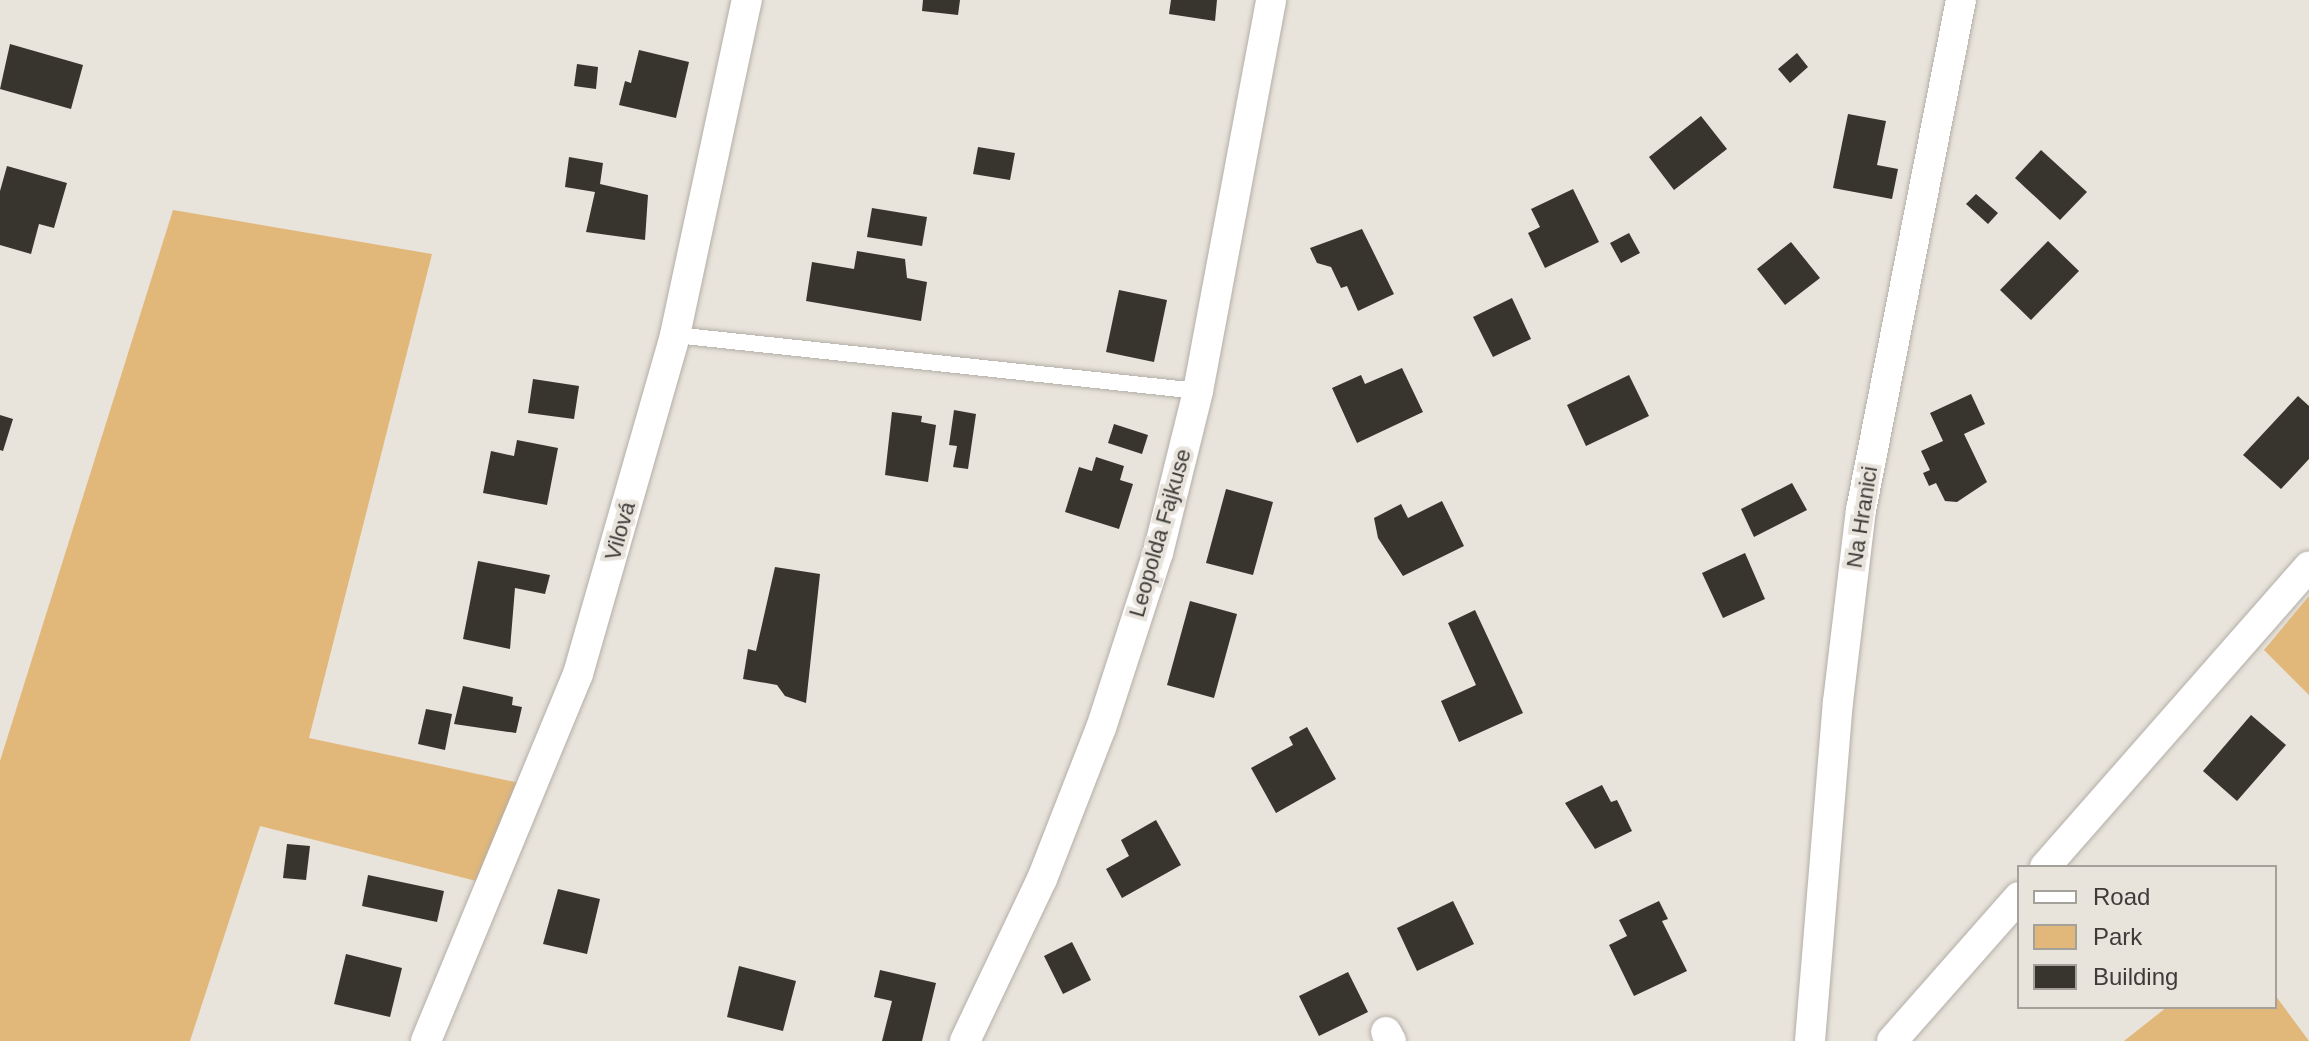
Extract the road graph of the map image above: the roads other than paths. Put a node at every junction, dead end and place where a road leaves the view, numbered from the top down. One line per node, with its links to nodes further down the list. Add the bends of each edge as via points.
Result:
1 (747, 0): 4 (street, Vilová)
2 (1271, 0): 5 (street, Leopolda Fajkuse)
3 (1961, 0): 11 (street, Na Hranici, via 1861,510 1838,702)
4 (675, 335): 5 (lane); 9 (street, Vilová, via 578,674)
5 (1198, 391): 10 (street, Leopolda Fajkuse, via 1158,553 1101,728 1042,879)
6 (2309, 567): 7 (street)
7 (2047, 865)
8 (2017, 899): 12 (street)
9 (426, 1041)
10 (965, 1041)
11 (1810, 1041)
12 (1892, 1041)

